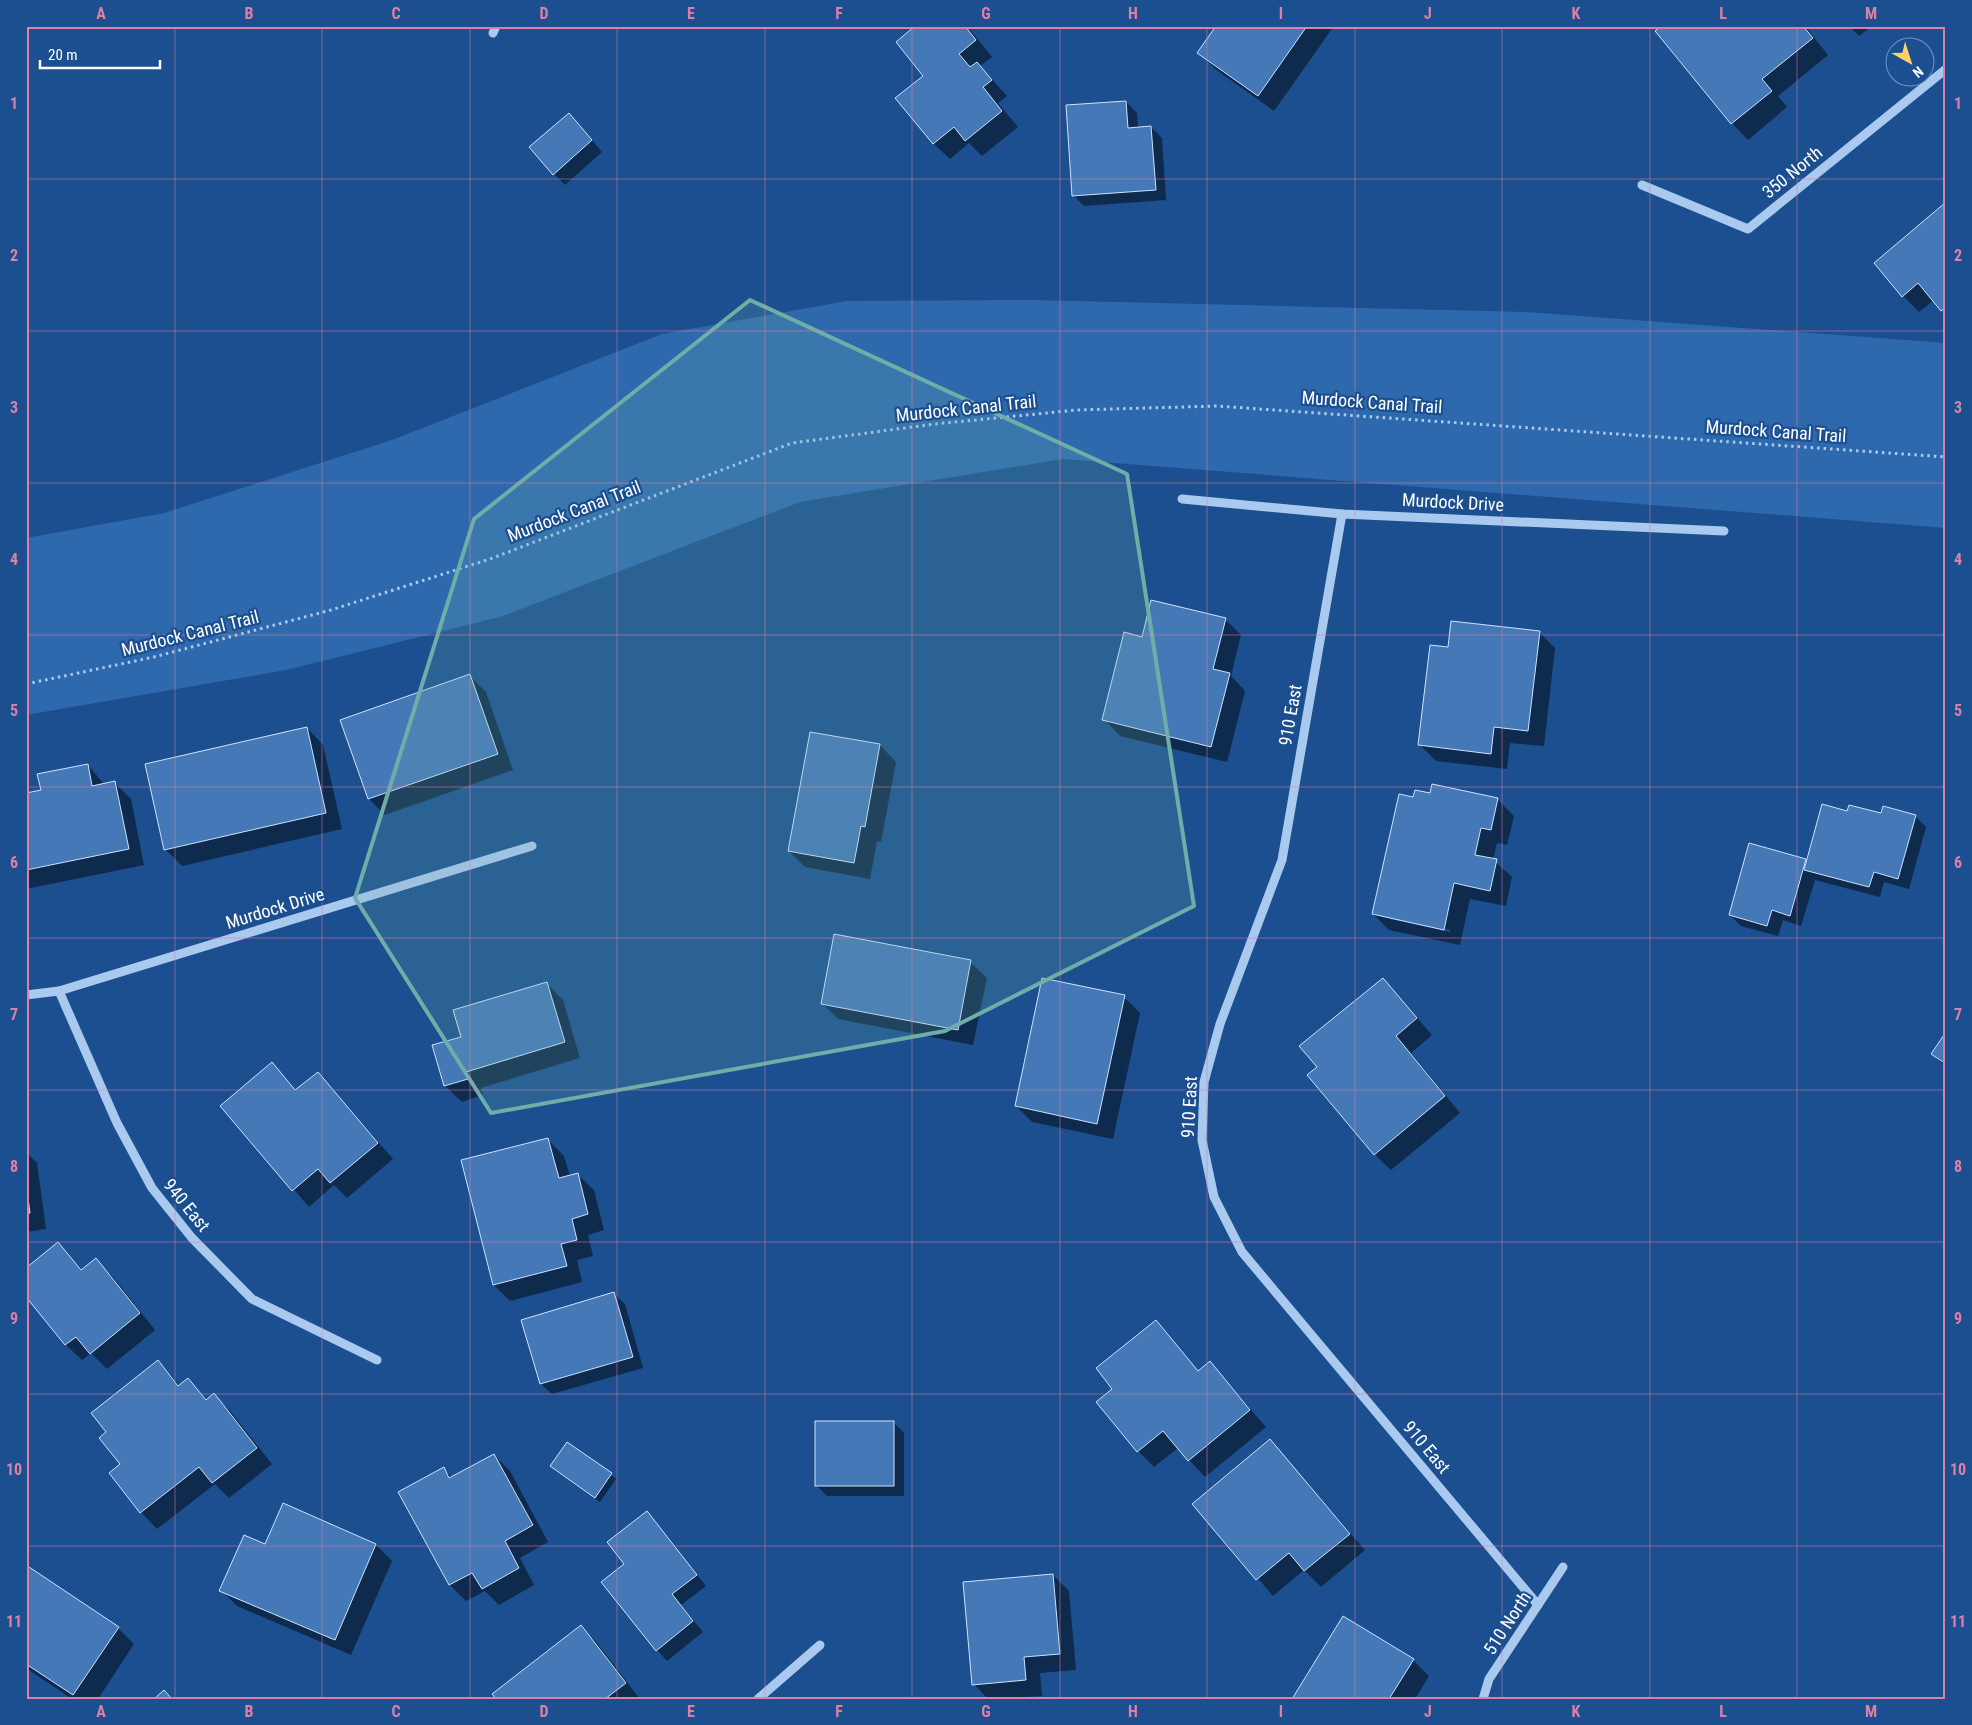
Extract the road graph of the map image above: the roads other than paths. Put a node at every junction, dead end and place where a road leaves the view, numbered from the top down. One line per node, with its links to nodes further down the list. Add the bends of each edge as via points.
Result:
1 (1946, 69): 2 (street, 350 North, via 1748,229)
2 (1642, 185)
3 (1182, 499): 4 (street, Murdock Drive)
4 (1342, 514): 5 (street, Murdock Drive); 11 (street, 910 East, via 1282,860 1220,1024 1204,1082 1202,1140 1214,1198 1242,1252)
5 (1724, 531)
6 (532, 846): 7 (street, Murdock Drive)
7 (59, 991): 8 (street, Murdock Drive); 9 (street, 940 East, via 117,1123 152,1188 192,1238 252,1299)
8 (26, 995)
9 (377, 1360)
10 (1563, 1567): 11 (street, 510 North)
11 (1538, 1605): 14 (street, 510 North, via 1490,1680)
12 (820, 1645): 13 (street)
13 (758, 1699)
14 (1483, 1699)

